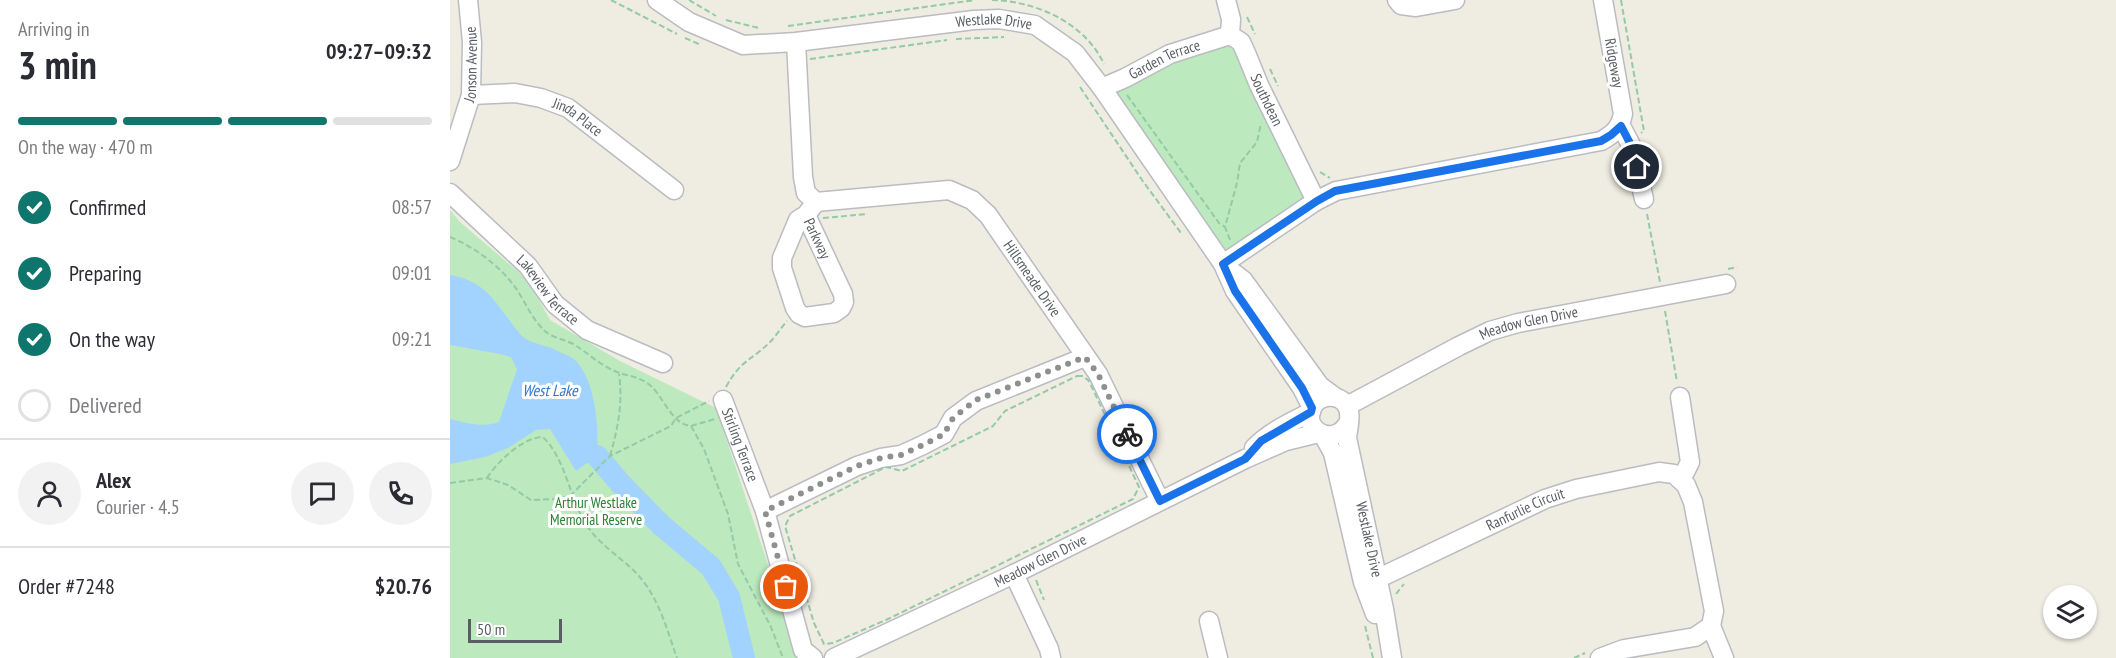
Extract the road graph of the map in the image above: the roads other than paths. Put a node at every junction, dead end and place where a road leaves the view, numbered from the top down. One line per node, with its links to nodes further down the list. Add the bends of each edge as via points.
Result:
1 (468, 0): 10 (street, Jonson Avenue)
2 (657, 0): 8 (street, Westlake Drive, via 689,22 743,45)
3 (1226, 0): 7 (street)
4 (1397, 0): 5 (street, via 1401,5 1416,7)
5 (1455, 0)
6 (1603, 0): 11 (street, Ridgeway, via 1623,114)
7 (1230, 35): 9 (street, Garden Terrace, via 1170,54); 16 (street, Southdean, via 1241,42)
8 (796, 50): 9 (street, Westlake Drive, via 947,23 999,19 1035,25 1075,54); 17 (street, Parkway, via 803,177)
9 (1102, 88): 18 (street, Westlake Drive)
10 (471, 95): 12 (street, Jonson Avenue); 13 (street, Jinda Place, via 515,93 568,108)
11 (1616, 131): 15 (street, Ridgeway, via 1632,147); 16 (street, via 1601,141 1339,191)
12 (450, 162)
13 (673, 182)
14 (450, 193): 20 (street, Lakeview Terrace, via 528,266 555,304 575,322)
15 (1644, 199)
16 (1317, 201): 18 (street)
17 (810, 210): 17 (street, Parkway, via 844,302 834,313 815,317 799,314 782,268 782,258 798,220); 21 (street, Hillsmeade Drive, via 949,190 972,200 988,215)
18 (1223, 264): 24 (street, Westlake Drive, via 1243,280 1320,386); 25 (street, Westlake Drive, via 1235,291 1302,388)
19 (1726, 284): 24 (street, Meadow Glen Drive, via 1490,331)
20 (663, 363)
21 (1081, 364): 29 (street, Hillsmeade Drive, via 1098,374); 30 (street, via 976,400 953,418 944,434 901,455 857,466)
22 (1680, 397): 28 (street, via 1690,462)
23 (721, 402): 30 (street, Stirling Terrace)
24 (1344, 408): 25 (street, Meadow Glen Drive, via 1324,398); 26 (street, Meadow Glen Drive, via 1346,427 1336,435); 32 (street, Westlake Drive)
25 (1311, 410): 26 (street, Westlake Drive, via 1312,423); 27 (street, Meadow Glen Drive, via 1261,441)
26 (1321, 434): 27 (street, Meadow Glen Drive, via 1286,441); 40 (street, Westlake Drive, via 1333,453 1363,582)
27 (1245, 459): 29 (street, Meadow Glen Drive)
28 (1681, 480): 32 (street, Ranfurlie Circuit, via 1674,474 1659,472 1576,489); 34 (street, via 1693,502 1714,611)
29 (1160, 501): 31 (street, Meadow Glen Drive)
30 (765, 511): 36 (street, Stirling Terrace, via 803,650)
31 (1014, 574): 37 (street, Meadow Glen Drive); 38 (street)
32 (1377, 579): 40 (street, Westlake Drive)
33 (1209, 621): 39 (street)
34 (1711, 626): 35 (street, via 1695,637); 41 (street)
35 (1595, 654)
36 (813, 658)
37 (834, 658)
38 (1051, 658)
39 (1218, 658)
40 (1392, 658)
41 (1724, 658)

